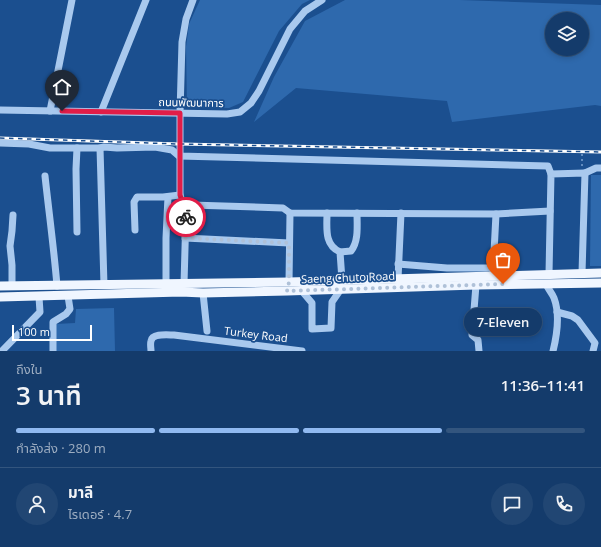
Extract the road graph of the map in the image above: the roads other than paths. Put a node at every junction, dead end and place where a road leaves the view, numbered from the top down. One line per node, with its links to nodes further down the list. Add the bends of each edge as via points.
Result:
1 (72, 0): 6 (street)
2 (146, 0): 7 (street)
3 (193, 0): 8 (street, via 182,42)
4 (322, 0): 8 (street, ถนนพัฒนาการ, via 305,11 290,29 259,91 251,103 240,112)
5 (0, 110): 6 (street, ถนนพัฒนาการ)
6 (50, 111): 7 (street, ถนนพัฒนาการ)
7 (101, 112): 8 (street, ถนนพัฒนาการ)
8 (180, 113): 12 (street)
9 (0, 143): 10 (street)
10 (77, 148): 11 (street); 28 (street)
11 (100, 148): 12 (street, via 155,147 172,150); 43 (street)
12 (179, 156): 15 (street, via 548,166); 17 (street)
13 (601, 168): 14 (street)
14 (584, 173): 15 (street); 34 (street)
15 (551, 174): 19 (street)
16 (45, 176): 48 (street)
17 (180, 195): 18 (street); 20 (street)
18 (168, 197): 27 (street, via 135,198); 39 (street)
19 (550, 211): 25 (street); 36 (street)
20 (186, 213): 21 (street, via 191,205 283,208); 29 (street)
21 (290, 213): 22 (street); 30 (street)
22 (327, 213): 23 (street); 31 (street, via 329,242)
23 (357, 213): 24 (street); 31 (street, via 355,246 351,251)
24 (400, 213): 25 (street); 32 (street)
25 (496, 214): 33 (street)
26 (13, 215): 47 (street, via 10,246)
27 (135, 230)
28 (77, 232)
29 (185, 238): 30 (street); 40 (street)
30 (289, 243): 49 (street)
31 (340, 252): 44 (street)
32 (398, 264): 33 (street); 37 (street)
33 (493, 272): 36 (main road, Saeng Chuto Road); 37 (main road, Saeng Chuto Road)
34 (582, 273): 35 (main road, Saeng Chuto Road); 36 (main road, Saeng Chuto Road)
35 (601, 273)
36 (549, 274)
37 (398, 278): 41 (main road, Saeng Chuto Road)
38 (601, 283): 42 (main road, Saeng Chuto Road)
39 (166, 284): 40 (main road, Saeng Chuto Road); 50 (main road, Saeng Chuto Road)
40 (184, 284): 49 (main road, Saeng Chuto Road)
41 (374, 284): 44 (main road, Saeng Chuto Road); 45 (main road, Saeng Chuto Road)
42 (546, 284): 45 (main road, Saeng Chuto Road); 56 (street, via 554,298)
43 (104, 285): 48 (main road, Saeng Chuto Road); 50 (main road, Saeng Chuto Road)
44 (341, 285): 49 (main road, Saeng Chuto Road); 51 (main road, Saeng Chuto Road); 51 (street, via 332,302 331,328 312,329 312,303)
45 (476, 285): 62 (street, via 472,335 478,340)
46 (0, 286): 47 (main road, Saeng Chuto Road)
47 (12, 286): 48 (main road, Saeng Chuto Road)
48 (57, 286)
49 (288, 287): 51 (main road, Saeng Chuto Road); 52 (main road, Saeng Chuto Road)
50 (137, 289): 52 (main road, Saeng Chuto Road); 53 (main road, Saeng Chuto Road)
51 (301, 290)
52 (203, 293): 57 (street)
53 (68, 296): 54 (main road, Saeng Chuto Road); 59 (street, via 70,309 52,322)
54 (39, 297): 55 (main road, Saeng Chuto Road); 58 (street, via 40,312)
55 (0, 298)
56 (557, 312): 63 (street); 64 (street, via 578,320 595,343)
57 (207, 331)
58 (2, 351)
59 (53, 351)
60 (151, 351): 61 (street, Turkey Road, via 151,340 154,336 174,335)
61 (302, 351)
62 (479, 351)
63 (553, 351)
64 (593, 351)

